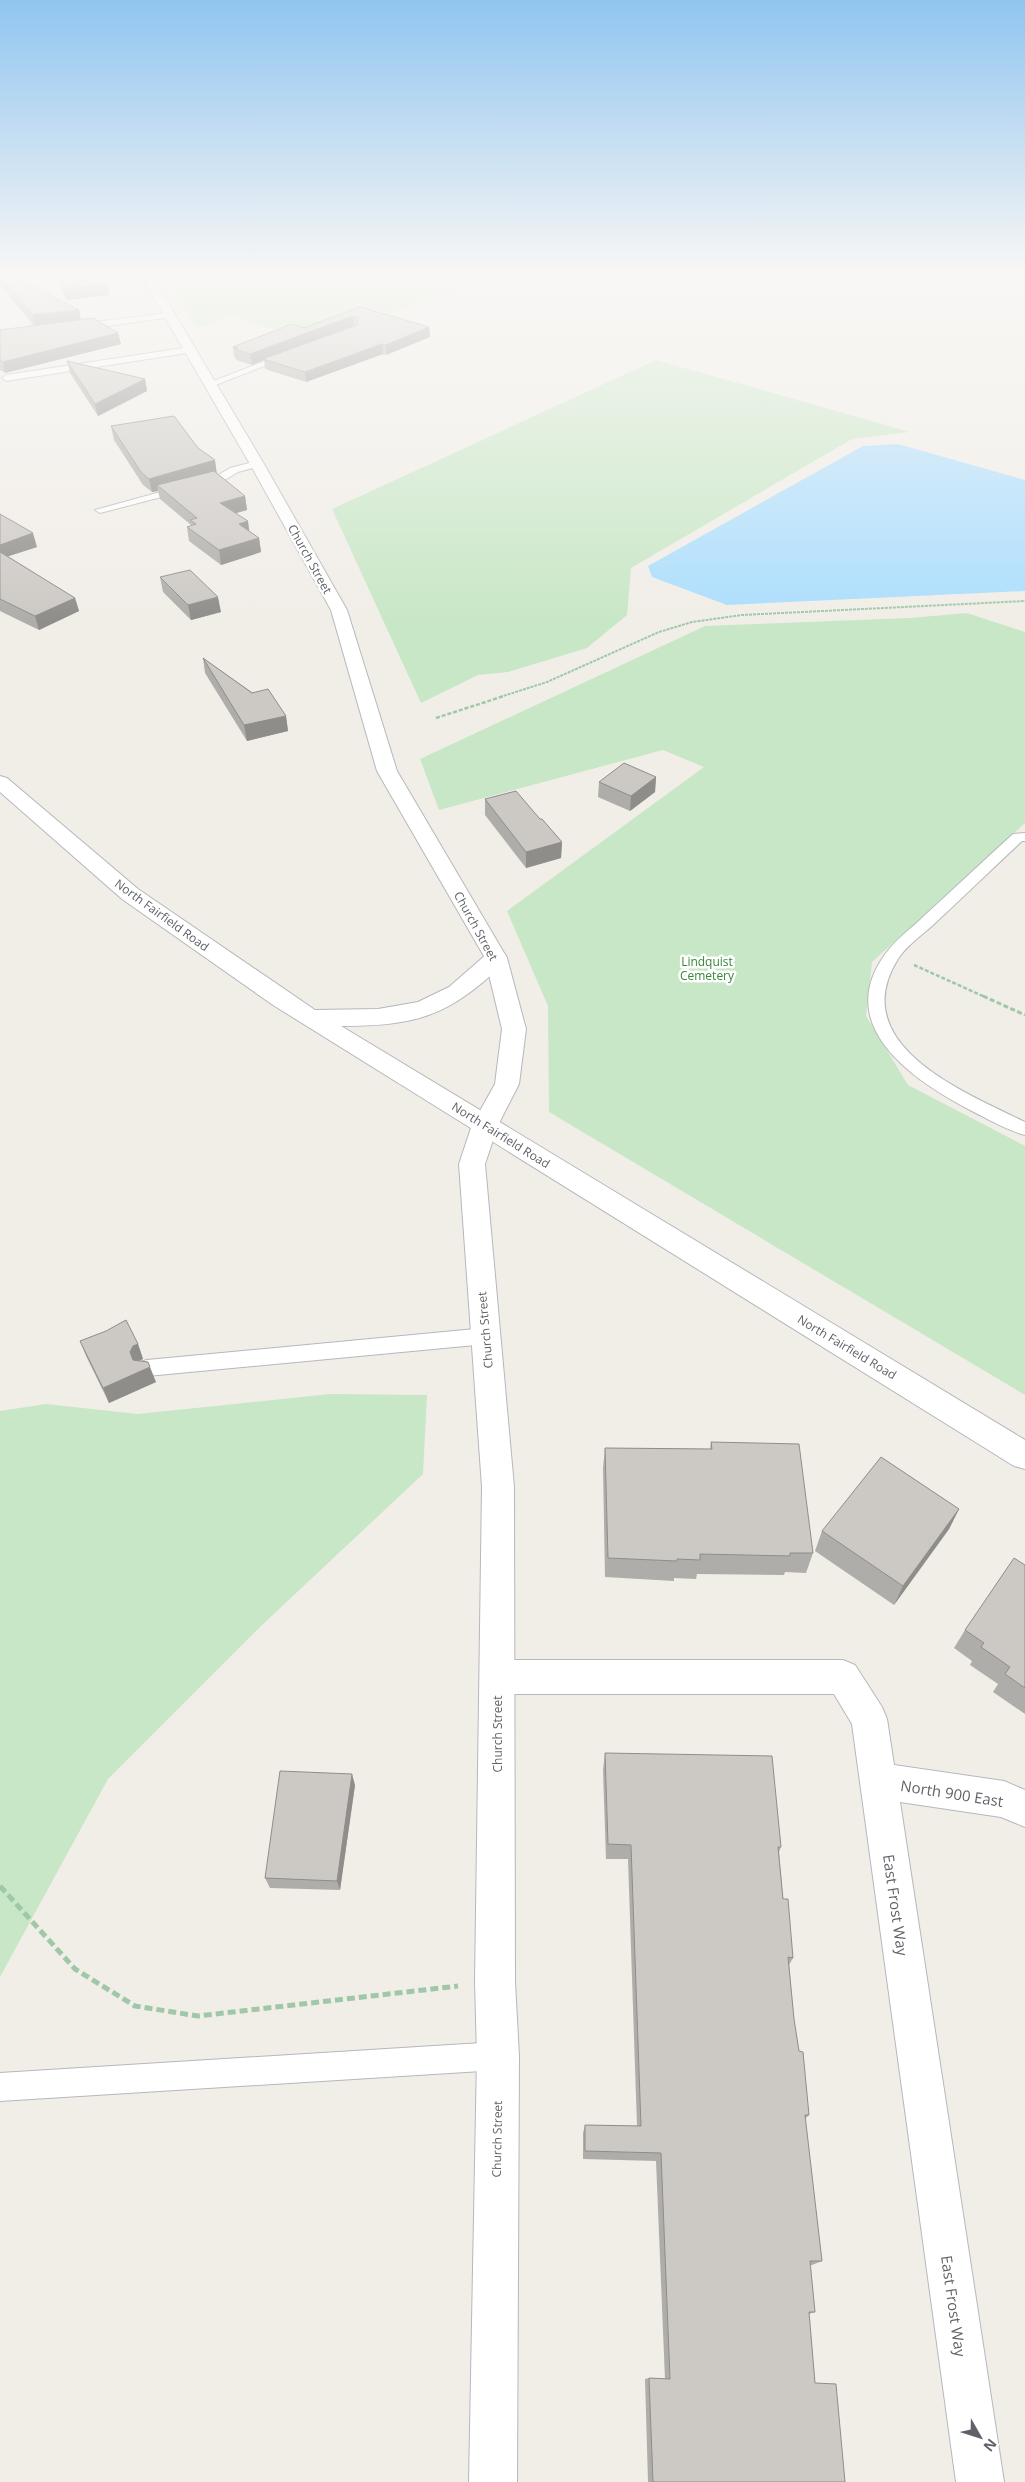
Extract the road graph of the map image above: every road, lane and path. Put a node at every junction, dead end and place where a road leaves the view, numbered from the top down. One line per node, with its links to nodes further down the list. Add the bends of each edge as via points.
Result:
1 (215, 392): 2 (street, Church Street)
2 (257, 464): 3 (lane, via 234,470 219,479); 9 (street, Church Street, via 339,610 387,771)
3 (100, 510)
4 (1025, 601): 5 (path, via 742,615 692,622 659,632 547,682)
5 (436, 718)
6 (0, 782): 11 (street, North Fairfield Road, via 130,894)
7 (1025, 837): 8 (lane, via 1018,837)
8 (892, 955): 10 (path); 13 (lane, via 879,980 876,1004 881,1028 904,1060 942,1088)
9 (496, 958): 11 (street, via 464,988 442,1002 418,1010 391,1017); 12 (street, Church Street, via 514,1029 507,1084)
10 (1025, 1015)
11 (310, 1018): 12 (street, North Fairfield Road)
12 (485, 1125): 14 (street, Church Street, via 472,1164); 16 (street, North Fairfield Road)
13 (1025, 1129)
14 (486, 1336): 15 (lane); 17 (street, Church Street, via 498,1487)
15 (148, 1368)
16 (1025, 1456)
17 (497, 1677): 18 (street, East Frost Way, via 843,1677 869,1719); 21 (street, Church Street)
18 (877, 1781): 19 (street, North 900 East, via 1004,1799); 25 (street, East Frost Way)
19 (1025, 1809)
20 (0, 1886): 21 (path, via 75,1969 135,2006 198,2016)
21 (495, 1982): 22 (street, Church Street)
22 (498, 2056): 23 (lane); 24 (street, Church Street)
23 (0, 2087)
24 (493, 2482)
25 (980, 2482)

